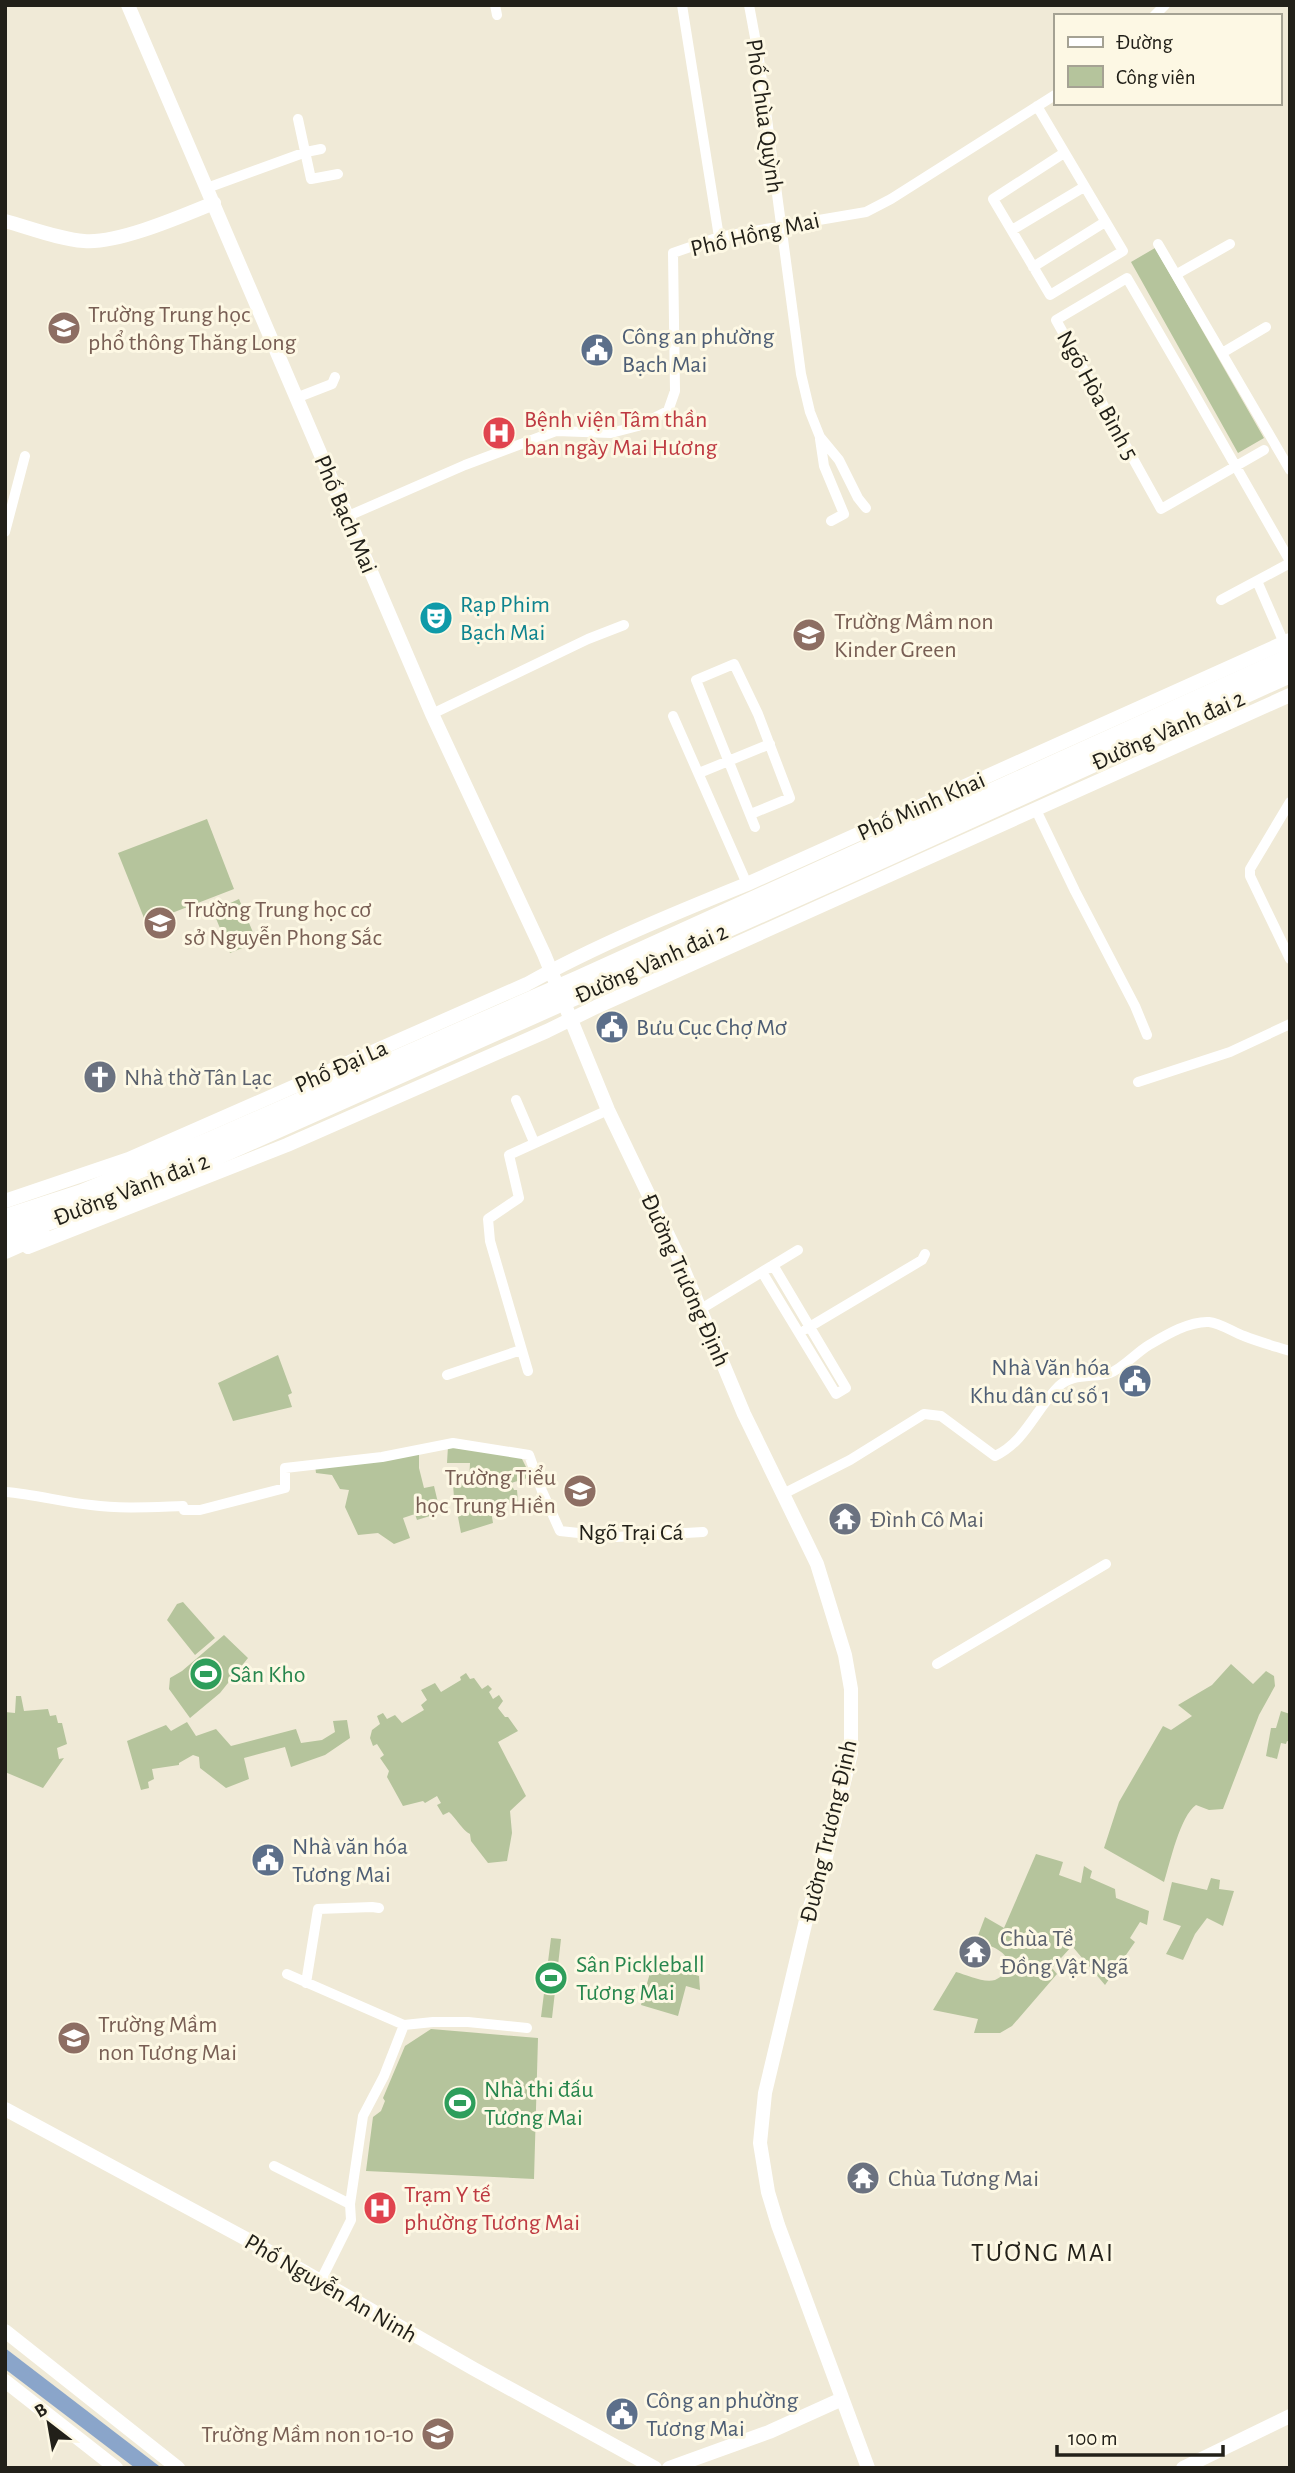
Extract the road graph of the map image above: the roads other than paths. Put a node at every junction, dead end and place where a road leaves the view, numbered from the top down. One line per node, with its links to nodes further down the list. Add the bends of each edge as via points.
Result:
1 (128, 5): 12 (main road, Phố Bạch Mai)
2 (682, 5): 18 (street)
3 (748, 5): 16 (street, Phố Chùa Quỳnh)
4 (1054, 96): 5 (street, Phố Hồng Mai)
5 (1037, 106): 9 (street); 16 (street, Phố Hồng Mai, via 866,212)
6 (298, 118): 8 (street)
7 (321, 149): 8 (street)
8 (306, 152): 10 (street, via 311,179); 12 (street)
9 (1064, 153): 11 (street); 17 (street, via 993,199)
10 (338, 174)
11 (1084, 187): 15 (street); 17 (street)
12 (208, 188): 13 (main road, Phố Bạch Mai)
13 (214, 203): 14 (main road, via 95,241); 26 (main road, Phố Bạch Mai)
14 (5, 221)
15 (1105, 222): 21 (street); 21 (street, via 1123,251 1050,295)
16 (780, 226): 18 (street, Phố Hồng Mai); 27 (street, Phố Chùa Quỳnh, via 801,374)
17 (1013, 230): 21 (street)
18 (719, 237): 33 (street, Phố Hồng Mai, via 673,253 676,391 668,411 611,433 556,431 465,464)
19 (1158, 244): 22 (street)
20 (1230, 244): 22 (street)
21 (1033, 267)
22 (1177, 274): 24 (street)
23 (1266, 327): 24 (street)
24 (1222, 353): 31 (street)
25 (334, 377): 26 (street, via 332,384)
26 (296, 398): 33 (main road, Phố Bạch Mai)
27 (820, 437): 32 (street); 34 (street, via 824,466 844,514)
28 (1264, 450): 30 (street, Ngõ Hòa Bình 5)
29 (25, 456): 35 (street)
30 (1236, 466): 30 (street, Ngõ Hòa Bình 5, via 1161,509 1056,320 1127,278); 36 (street, Ngõ Hòa Bình 5)
31 (1290, 470)
32 (866, 508)
33 (346, 517): 46 (main road, Phố Bạch Mai)
34 (831, 521)
35 (5, 531)
36 (1290, 562): 37 (street, Ngõ Hòa Bình 5)
37 (1257, 581): 38 (street, Ngõ Hòa Bình 5); 40 (street)
38 (1221, 600)
39 (624, 625): 46 (street)
40 (1288, 646): 41 (main road, Phố Minh Khai); 68 (highway, Đường Vành đai 2, via 591,974)
41 (1237, 664): 44 (main road, Phố Minh Khai); 45 (main road, via 1229,677 1229,691 1242,704)
42 (1290, 674): 69 (highway, Đường Vành đai 2)
43 (1290, 695): 45 (main road, Phố Minh Khai)
44 (1159, 699): 48 (main road, via 1173,701 1185,714 1187,731); 56 (main road, Phố Minh Khai)
45 (1258, 709): 48 (main road, Phố Minh Khai)
46 (432, 714): 58 (main road, Phố Bạch Mai)
47 (673, 716): 51 (street)
48 (1181, 743): 53 (main road, Phố Minh Khai)
49 (770, 744): 50 (street); 50 (street, via 734,664 696,680); 54 (street, via 790,798)
50 (728, 761): 51 (street); 54 (street)
51 (699, 773): 56 (street)
52 (1290, 802): 57 (street, via 1250,869)
53 (1037, 810): 59 (main road, Phố Minh Khai); 62 (street)
54 (751, 814): 55 (street)
55 (755, 827)
56 (747, 884): 58 (main road, Phố Minh Khai)
57 (1290, 959)
58 (551, 971): 59 (main road, Phố Bạch Mai); 61 (main road, Phố Đại La)
59 (571, 1019): 63 (main road, Phố Đại La); 66 (main road, Đường Trương Định)
60 (1290, 1024): 64 (street, via 1230,1052)
61 (426, 1029): 63 (main road); 70 (main road, Phố Đại La, via 130,1159)
62 (1146, 1035)
63 (449, 1074): 73 (main road, Phố Đại La, via 286,1145)
64 (1139, 1082)
65 (516, 1100): 67 (street)
66 (608, 1110): 67 (street); 80 (main road, Đường Trương Định)
67 (534, 1142): 83 (street, via 509,1154 519,1198 488,1219)
68 (134, 1171): 70 (highway); 71 (highway, Đường Vành đai 2)
69 (141, 1190): 72 (highway, Đường Vành đai 2); 74 (highway)
70 (7, 1202)
71 (5, 1218)
72 (5, 1236)
73 (41, 1242): 74 (main road, Phố Đại La); 77 (main road, Phố Đại La)
74 (5, 1250)
75 (798, 1250): 78 (street)
76 (925, 1254): 81 (street)
77 (5, 1256)
78 (773, 1265): 79 (street); 81 (street)
79 (762, 1272): 80 (street); 82 (street)
80 (701, 1309): 88 (main road, Đường Trương Định)
81 (810, 1327): 82 (street); 82 (street, via 846,1388 836,1394)
82 (799, 1333)
83 (521, 1350): 85 (street); 86 (street)
84 (1290, 1351): 88 (street, via 1210,1322 1193,1324 1152,1343 1114,1371 1062,1382 1024,1433 995,1456 941,1416 924,1414)
85 (528, 1371)
86 (447, 1374)
87 (5, 1492): 89 (street, Ngõ Trại Cá, via 89,1505 200,1510 285,1488 285,1468 453,1443 529,1455 560,1531 616,1537)
88 (783, 1494): 103 (main road, Đường Trương Định, via 817,1564 845,1655 852,1733 825,1861 807,1916 765,2093 760,2143 769,2197)
89 (703, 1532)
90 (1106, 1564): 91 (street)
91 (937, 1664)
92 (379, 1908): 94 (street, via 318,1909)
93 (286, 1974): 94 (street)
94 (306, 1983): 95 (street)
95 (404, 2025): 96 (street, via 468,2022); 99 (street, via 363,2116)
96 (527, 2028)
97 (5, 2109): 100 (main road, Phố Nguyễn An Ninh)
98 (274, 2166): 99 (street)
99 (350, 2204): 100 (street, via 351,2220)
100 (320, 2282): 105 (main road, Phố Nguyễn An Ninh)
101 (5, 2331): 107 (main road)
102 (5, 2381): 106 (main road)
103 (842, 2399): 108 (main road, via 769,2432); 109 (main road, Đường Trương Định)
104 (1290, 2416): 110 (main road)
105 (648, 2466)
106 (116, 2468)
107 (178, 2468)
108 (669, 2468)
109 (868, 2468)
110 (1183, 2468)

